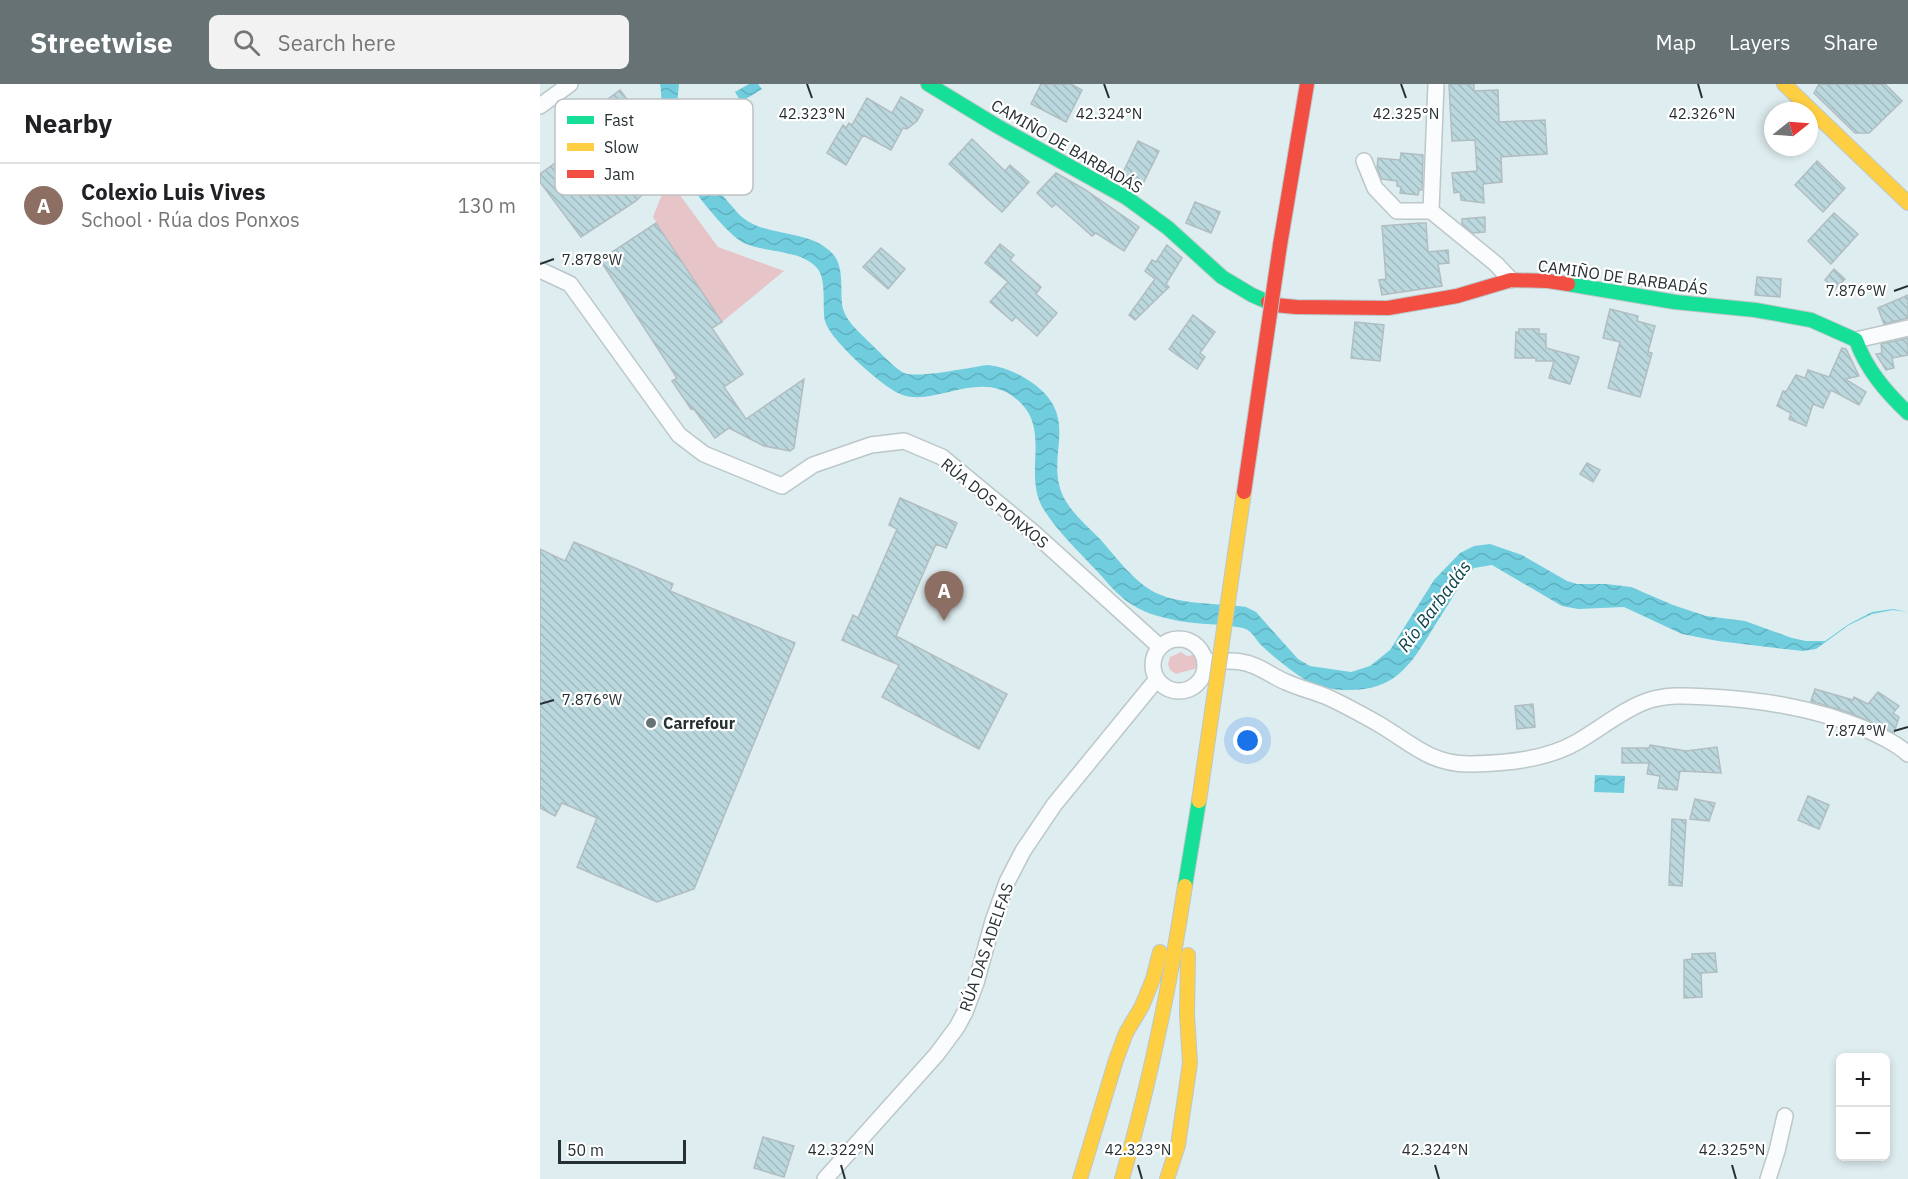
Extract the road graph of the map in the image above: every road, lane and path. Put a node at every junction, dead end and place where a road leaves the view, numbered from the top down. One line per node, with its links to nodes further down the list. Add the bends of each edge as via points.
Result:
1 (570, 84): 8 (street)
2 (928, 84): 13 (main road, CAMIÑO DE BARBADÁS, via 1127,198 1168,228 1222,278 1275,305 1388,308 1457,296)
3 (1436, 84): 11 (street)
4 (1769, 84): 7 (main road)
5 (1784, 84): 7 (main road)
6 (1307, 86): 21 (main road, bridge)
7 (1796, 96): 10 (main road)
8 (540, 106)
9 (1364, 161): 11 (street, via 1375,188 1397,211)
10 (1908, 203)
11 (1431, 211): 13 (street)
12 (540, 270): 17 (street, RÚA DOS PONXOS, via 570,284 679,435 704,454 782,486 813,465 871,445 904,441 942,457 1034,532)
13 (1511, 280): 15 (main road, CAMIÑO DE BARBADÁS, via 1548,281 1766,312 1811,320)
14 (1908, 328): 15 (street)
15 (1856, 340): 16 (main road, via 1876,376)
16 (1908, 413)
17 (1160, 647): 18 (street, via 1183,639 1198,646); 19 (street, via 1153,659)
18 (1205, 662): 19 (street, via 1201,678 1188,689 1171,690); 20 (street, via 1255,666 1326,697 1443,762 1486,763 1546,755 1576,743 1630,710 1671,696 1768,701 1810,711 1877,735)
19 (1157, 679): 23 (street, RÚA DAS ADELFAS, via 1054,805 1023,851 1007,882 979,974 957,1027)
20 (1908, 754)
21 (1190, 860): 24 (main road, via 1169,915 1153,979 1116,1060); 25 (main road, via 1171,979); 26 (main road, via 1187,1015 1191,1063 1178,1145)
22 (1785, 1116): 27 (street)
23 (825, 1179)
24 (1080, 1179)
25 (1122, 1179)
26 (1167, 1179)
27 (1768, 1179)

